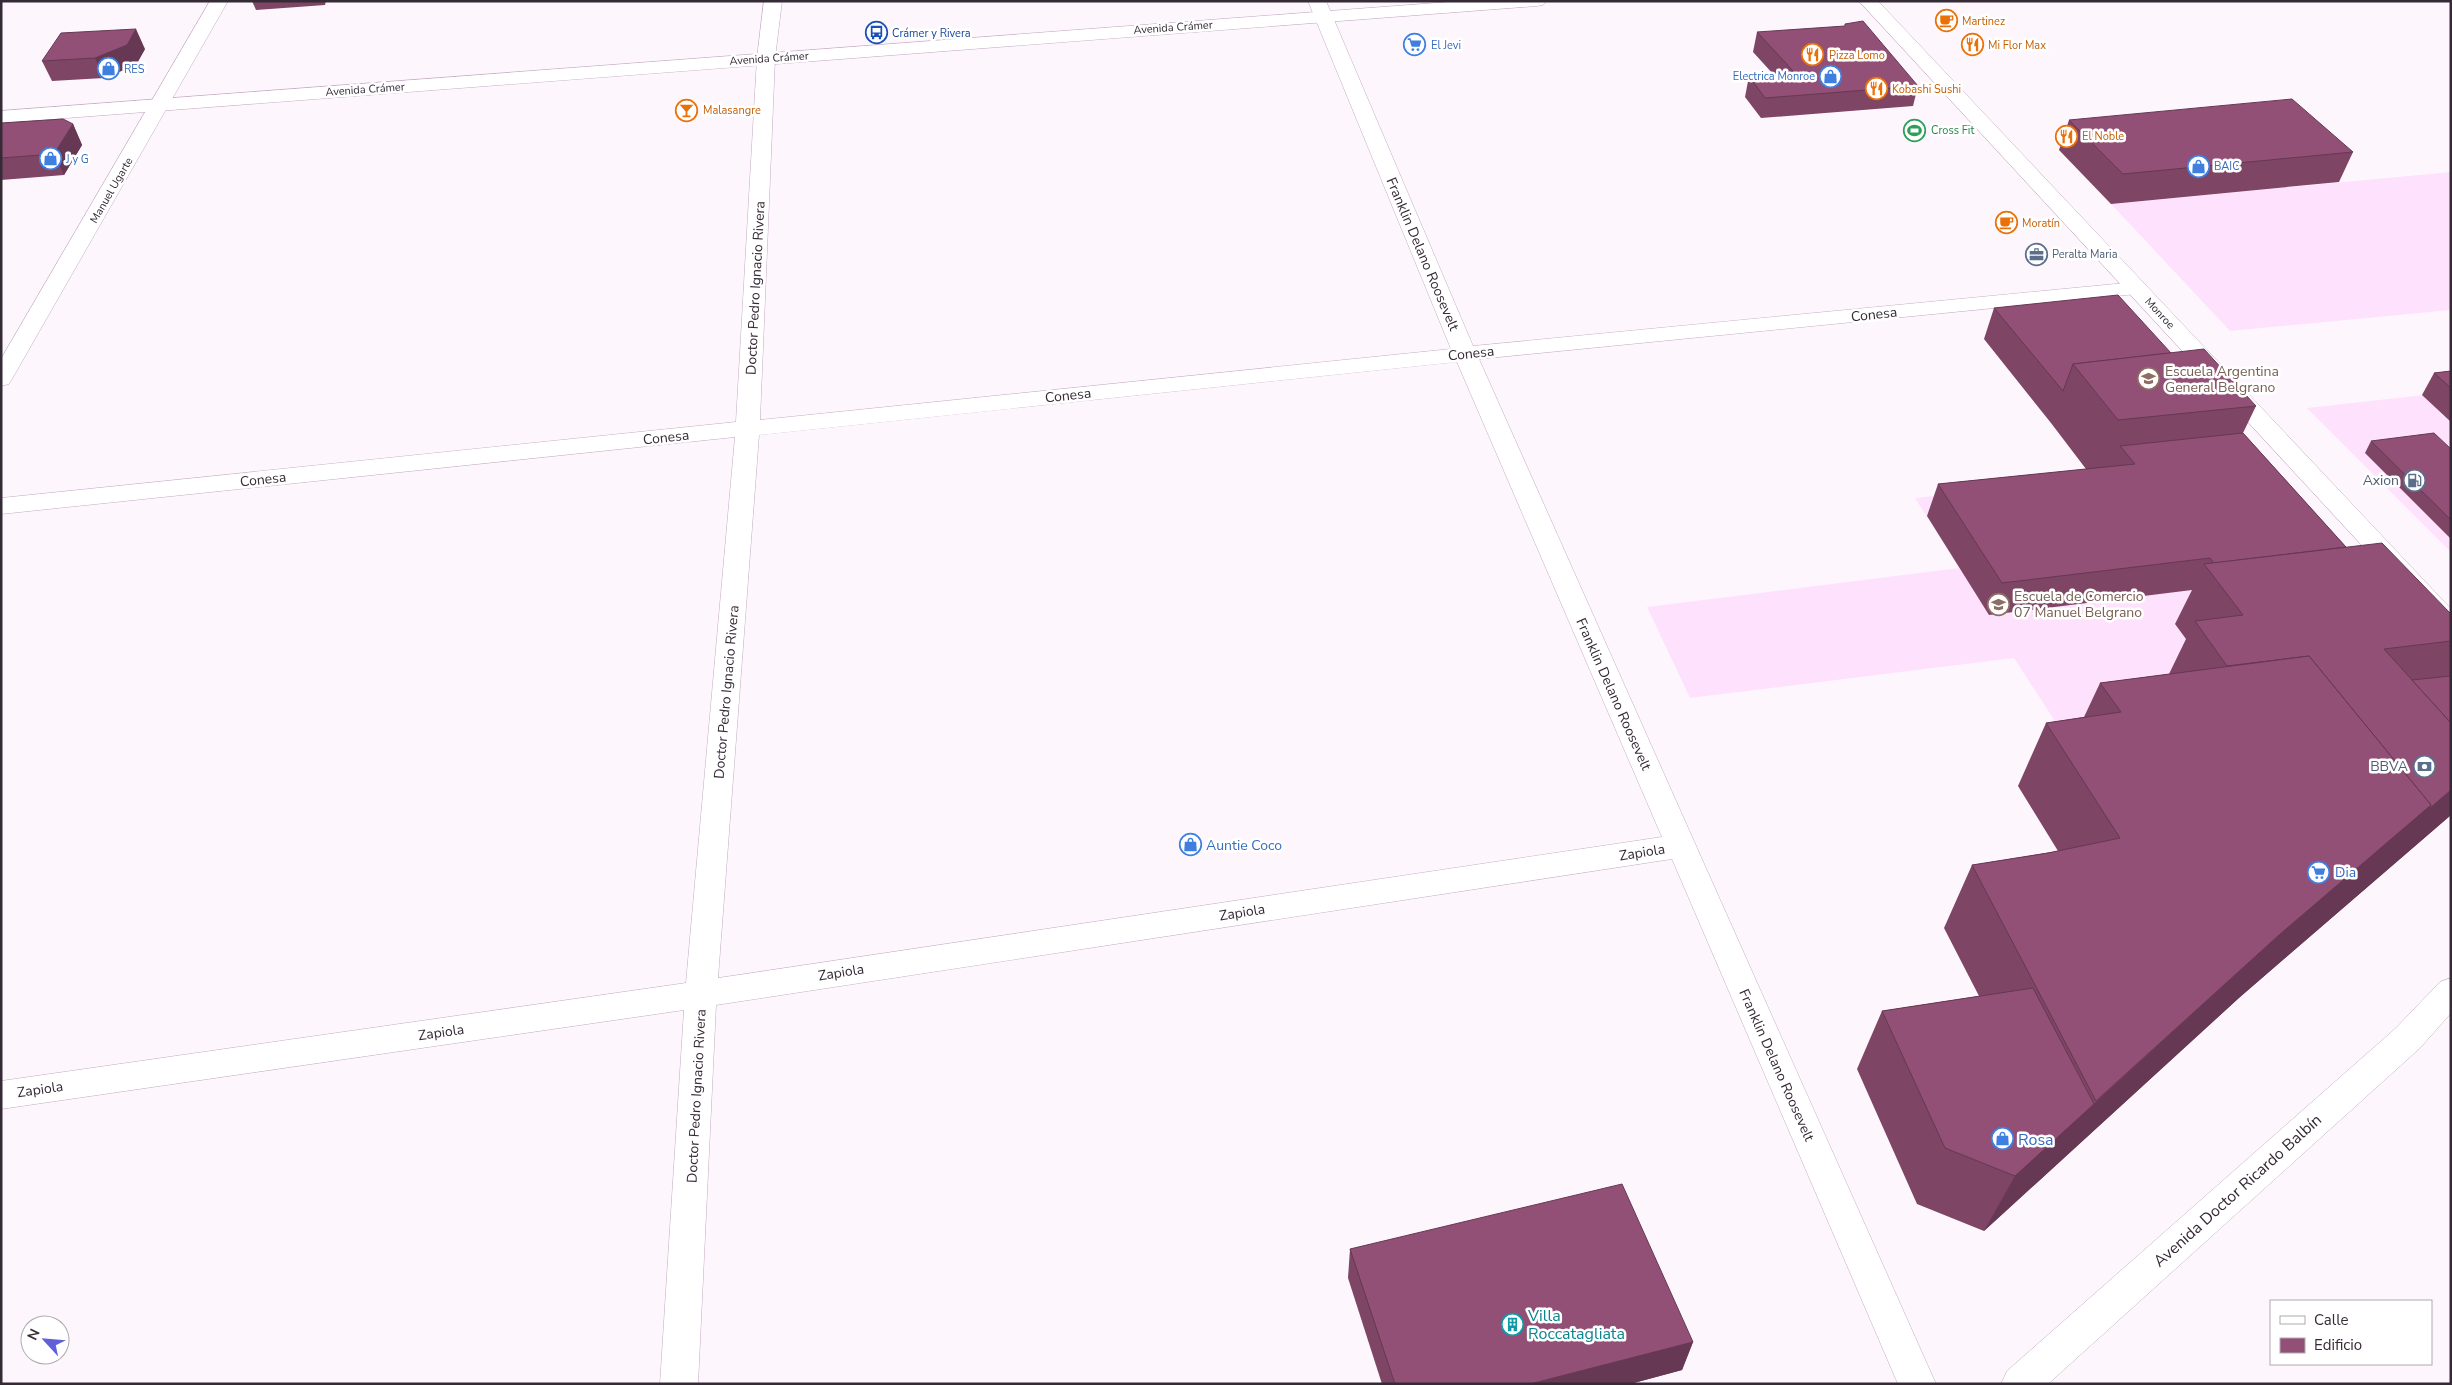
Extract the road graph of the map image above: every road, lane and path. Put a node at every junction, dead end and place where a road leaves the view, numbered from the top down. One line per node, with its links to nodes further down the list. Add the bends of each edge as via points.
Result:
1 (219, 1): 7 (street, Manuel Ugarte)
2 (773, 1): 6 (street, Doctor Pedro Ignacio Rivera, via 772,31)
3 (1537, 1): 5 (street, Avenida Crámer)
4 (1868, 1): 9 (street, Monroe)
5 (1320, 9): 6 (street, Avenida Crámer); 10 (street, Franklin Delano Roosevelt)
6 (766, 58): 7 (street, Avenida Crámer); 12 (street, Doctor Pedro Ignacio Rivera)
7 (160, 105): 8 (street, Avenida Crámer); 11 (street, Manuel Ugarte)
8 (1, 117)
9 (2136, 288): 10 (street, Conesa); 14 (street, Monroe)
10 (1465, 354): 12 (street, Conesa); 15 (street, Franklin Delano Roosevelt)
11 (1, 379)
12 (748, 428): 13 (street, Conesa); 17 (street, Doctor Pedro Ignacio Rivera)
13 (1, 506)
14 (2451, 626)
15 (1681, 846): 17 (street, Zapiola); 20 (street, Franklin Delano Roosevelt)
16 (2451, 992): 21 (street, Avenida Doctor Ricardo Balbín, via 2408,1038)
17 (702, 994): 18 (street, Zapiola); 19 (street, Doctor Pedro Ignacio Rivera)
18 (1, 1095)
19 (679, 1384)
20 (1917, 1384)
21 (2020, 1384)

